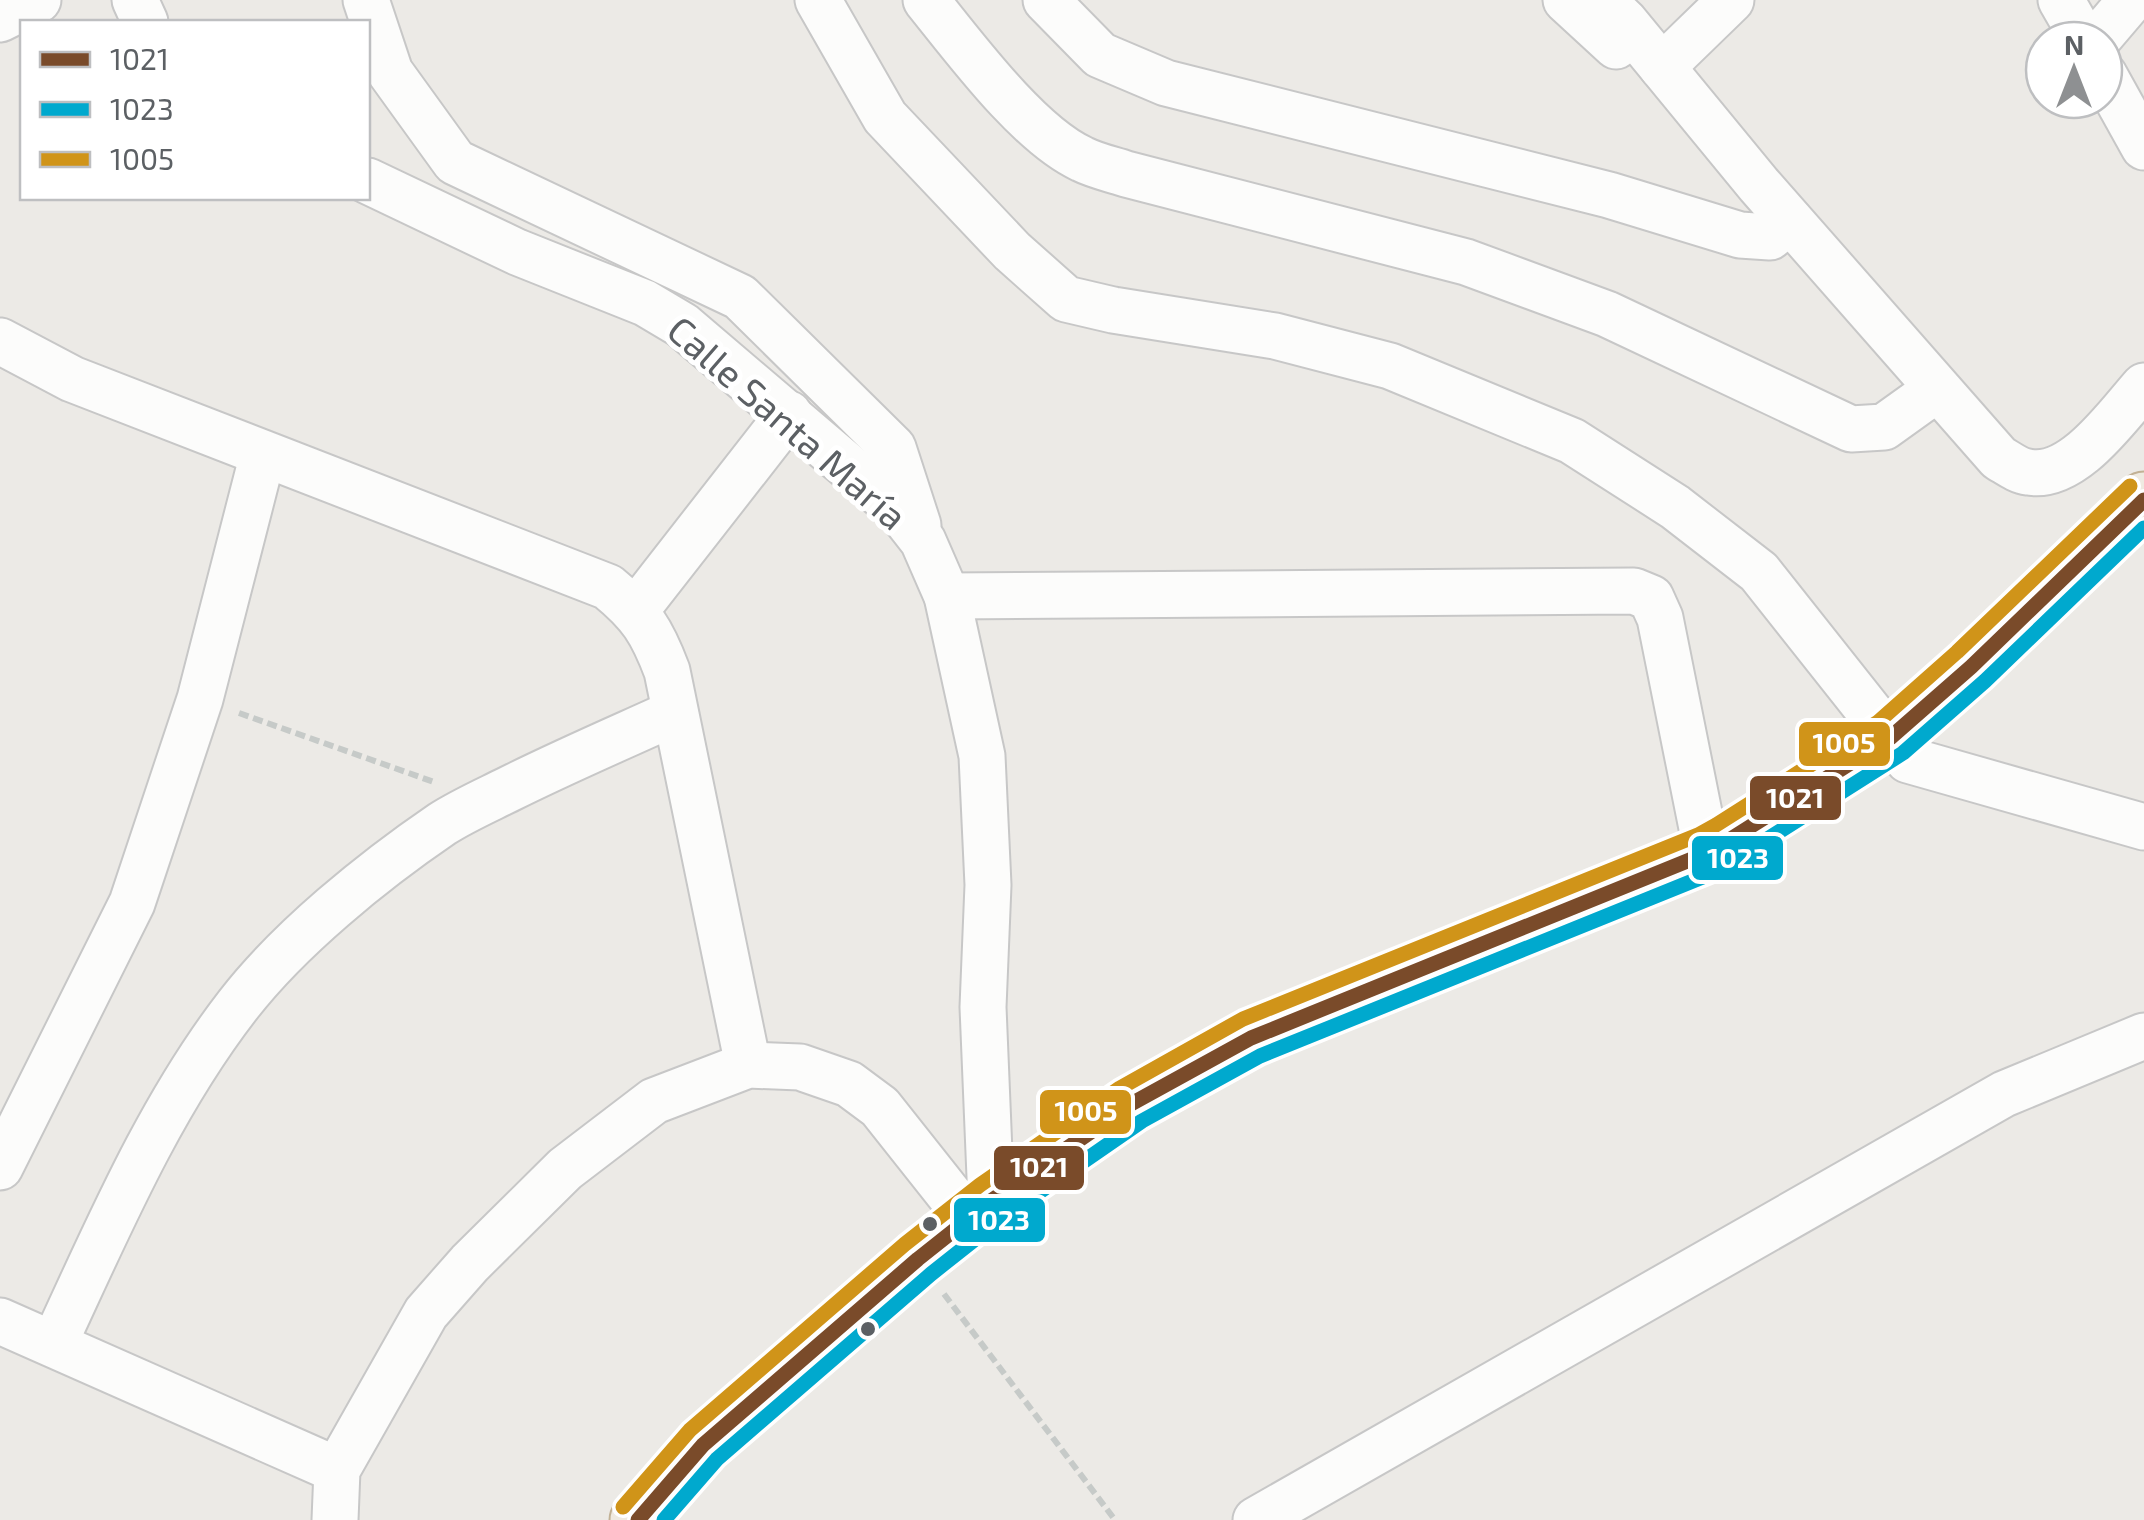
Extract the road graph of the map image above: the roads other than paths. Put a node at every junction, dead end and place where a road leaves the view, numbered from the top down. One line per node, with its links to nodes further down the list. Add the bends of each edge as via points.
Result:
1 (38, 0): 10 (street)
2 (366, 0): 23 (street, via 390,72 455,162 740,298 893,448)
3 (818, 0): 27 (street, via 885,117 1066,299 1275,336 1390,366 1572,441 1674,506 1759,572)
4 (926, 0): 19 (street, via 1036,126 1080,158 1466,262 1607,314 1852,429 1884,426)
5 (1046, 0): 16 (street, via 1100,55 1166,83 1609,194 1740,235 1770,237)
6 (1566, 0): 12 (street, via 1622,51)
7 (1602, 0): 12 (street)
8 (1730, 0): 12 (street)
9 (2131, 0): 11 (street)
10 (0, 19)
11 (2114, 20)
12 (1656, 59): 16 (street)
13 (2124, 111): 14 (street)
14 (2144, 147)
15 (370, 182): 20 (street, Calle Santa María, via 644,303 682,325)
16 (1790, 222): 19 (street)
17 (0, 341): 21 (street, via 72,380)
18 (2144, 386): 19 (street, via 2078,457 2052,472 2026,472 1999,458)
19 (1937, 389)
20 (789, 414): 23 (street, Calle Santa María, via 898,508); 25 (street)
21 (263, 454): 25 (street, via 608,587); 32 (street, via 200,699 132,903)
22 (2144, 500): 27 (highway)
23 (923, 541): 24 (street, Calle Santa María)
24 (948, 596): 29 (street, via 1634,591 1651,598 1660,618); 33 (street, Calle Santa María, via 982,756 988,885)
25 (636, 610): 26 (street, via 654,634)
26 (674, 713): 31 (street); 35 (street, via 444,822 296,942 239,1003 186,1080)
27 (1890, 738): 28 (street, via 1908,760); 29 (highway)
28 (2144, 827)
29 (1708, 853): 33 (highway, via 1251,1038 1131,1104)
30 (2144, 1036): 39 (street, via 2004,1094)
31 (748, 1065): 33 (street, via 800,1067 849,1084); 36 (street, via 654,1101 564,1170 516,1217 426,1313)
32 (0, 1167)
33 (980, 1209): 38 (highway, via 703,1446)
34 (0, 1322): 35 (street)
35 (54, 1344): 36 (street)
36 (337, 1470): 37 (street)
37 (335, 1520)
38 (638, 1520)
39 (1256, 1520)

